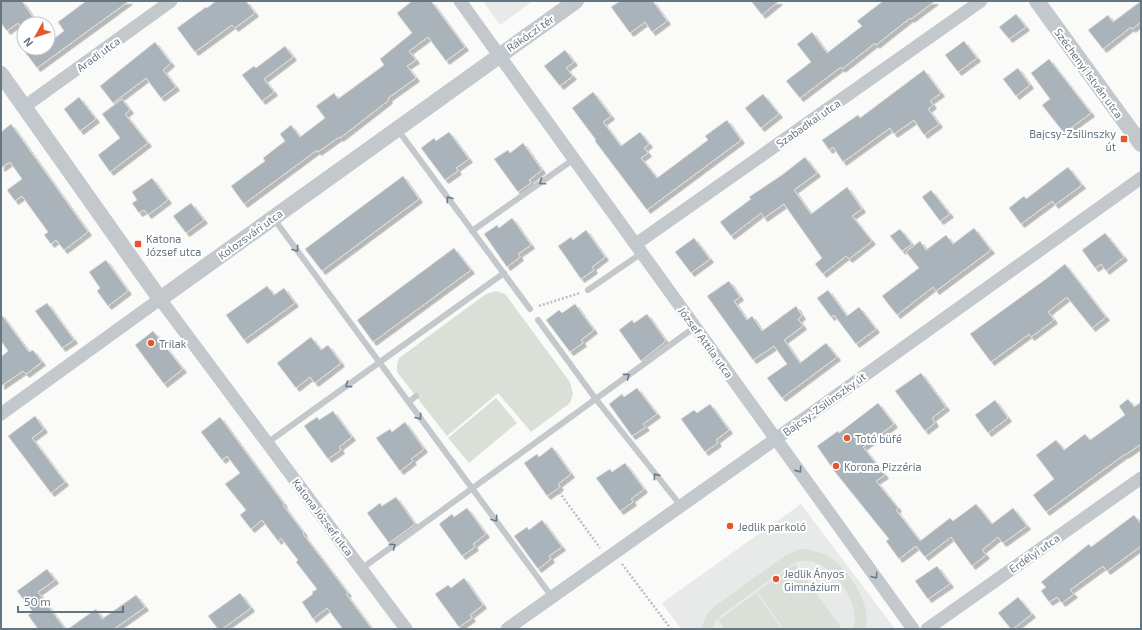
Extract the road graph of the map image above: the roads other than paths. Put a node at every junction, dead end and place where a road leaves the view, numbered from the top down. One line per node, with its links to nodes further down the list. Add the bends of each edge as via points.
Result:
1 (171, 1): 8 (street, Aradi utca)
2 (460, 1): 6 (street, Rákóczi tér)
3 (576, 1): 6 (street, Rákóczi tér)
4 (981, 1): 15 (street, Szabadkai utca)
5 (1037, 1): 10 (street, Széchenyi István utca)
6 (499, 55): 9 (street, Kolozsvári utca); 11 (street, József Attila utca)
7 (1, 74): 8 (street, Katona József utca)
8 (24, 107): 18 (street, Katona József utca)
9 (397, 128): 13 (street, Kolozsvári utca); 14 (lane, one-way to 9)
10 (1141, 144)
11 (574, 159): 14 (lane, one-way to 14); 15 (street, József Attila utca)
12 (1141, 178): 27 (street, Bajcsy-Zsilinszky út)
13 (273, 218): 18 (street, Kolozsvári utca); 22 (lane, one-way to 22)
14 (472, 231): 16 (lane)
15 (639, 248): 17 (lane); 21 (street, József Attila utca)
16 (504, 273): 19 (lane); 22 (lane)
17 (588, 290)
18 (160, 299): 26 (street, Kolozsvári utca); 28 (street, Katona József utca)
19 (530, 309)
20 (538, 320): 24 (lane)
21 (695, 327): 24 (lane, one-way to 21); 27 (street, József Attila utca)
22 (380, 363): 25 (lane); 28 (lane, one-way to 28)
23 (416, 396): 25 (lane)
24 (595, 398): 30 (lane); 31 (lane, one-way to 24)
25 (408, 402): 30 (lane, one-way to 30)
26 (1, 414)
27 (777, 438): 31 (street, Bajcsy-Zsilinszky út); 36 (street, József Attila utca, one-way to 36)
28 (267, 443): 32 (street, Katona József utca)
29 (1141, 478): 37 (street, Erdélyi utca)
30 (472, 488): 32 (lane, one-way to 30); 33 (lane, one-way to 33)
31 (680, 506): 33 (street, Bajcsy-Zsilinszky út)
32 (361, 569): 34 (street, Katona József utca)
33 (552, 597): 35 (street, Bajcsy-Zsilinszky út)
34 (406, 629)
35 (507, 629)
36 (913, 629)
37 (927, 629)

